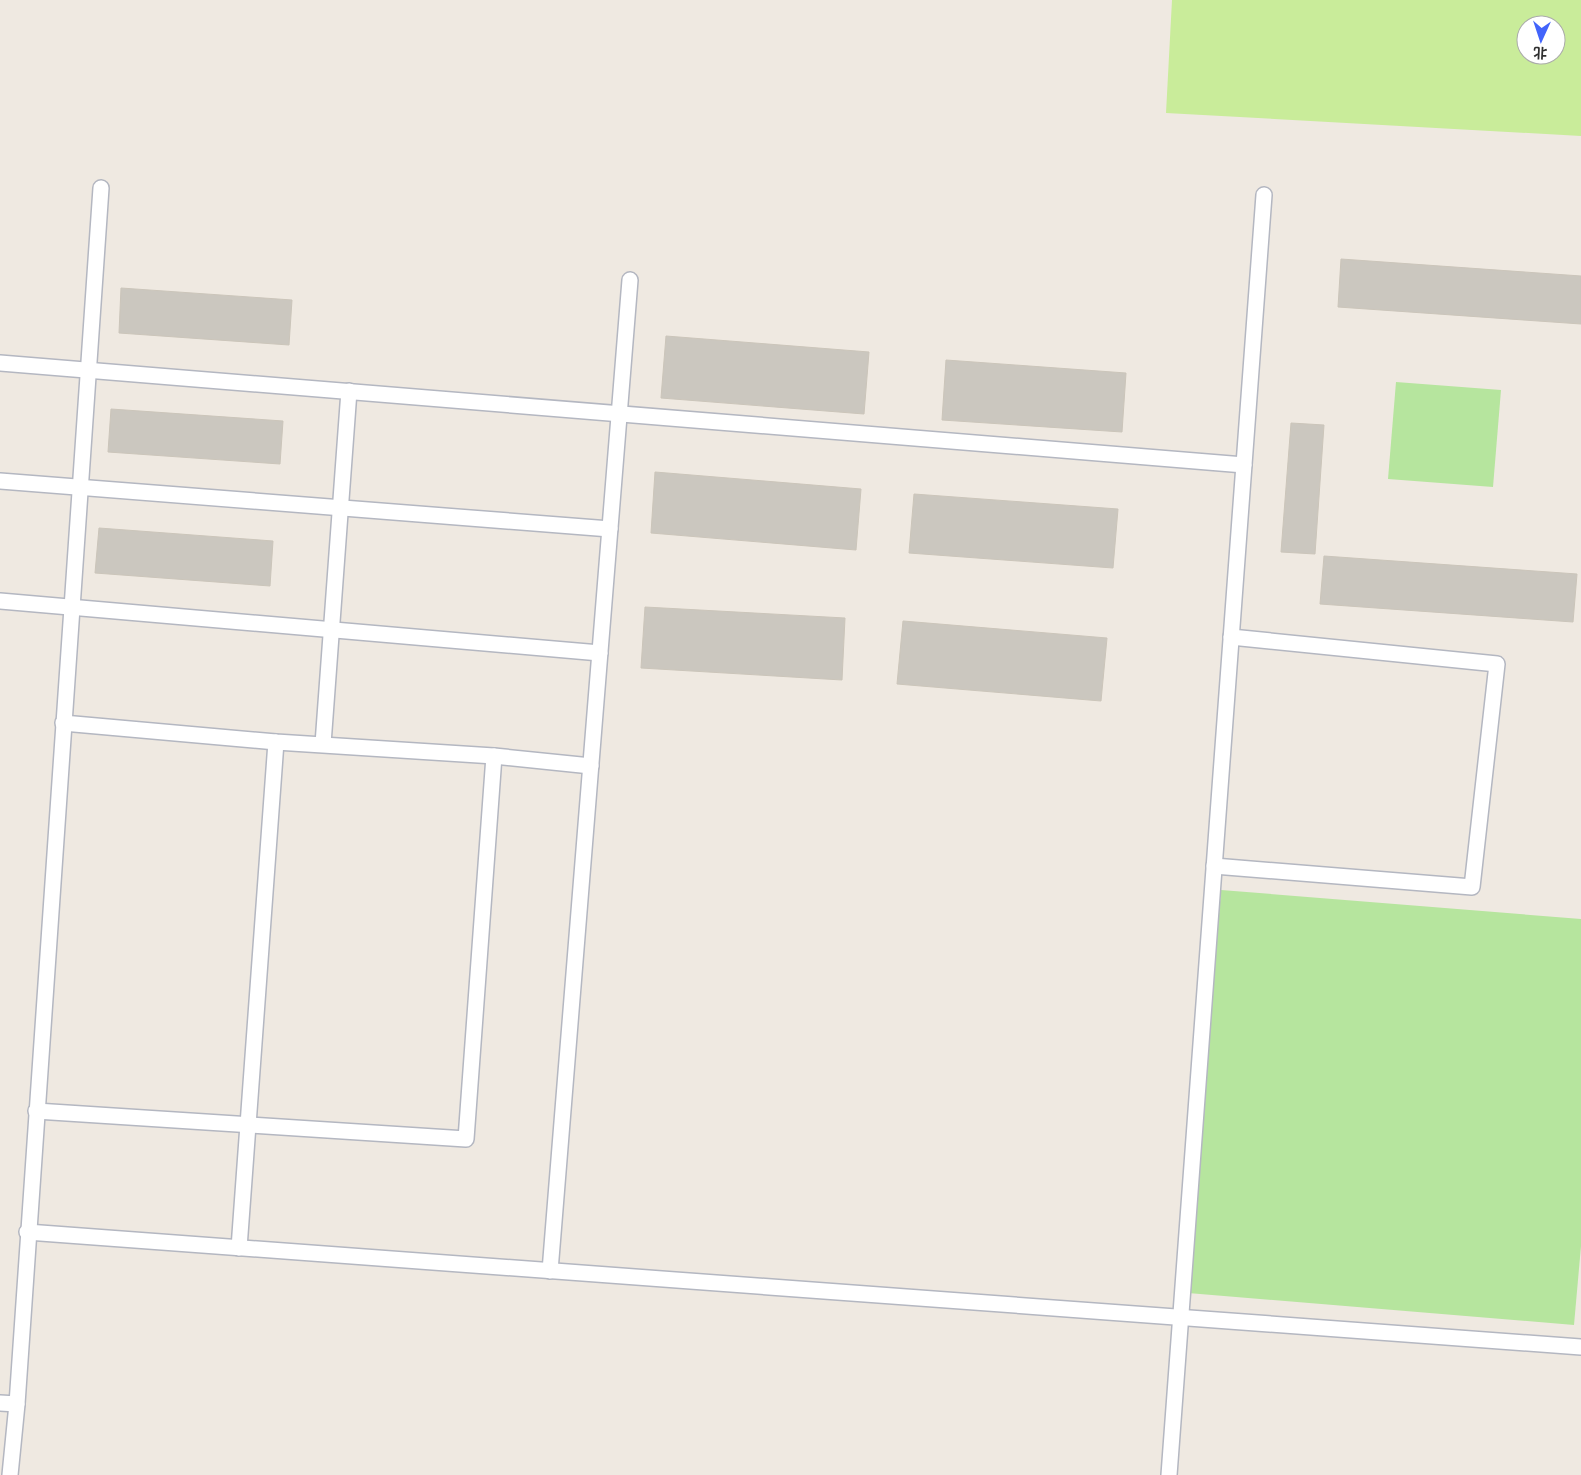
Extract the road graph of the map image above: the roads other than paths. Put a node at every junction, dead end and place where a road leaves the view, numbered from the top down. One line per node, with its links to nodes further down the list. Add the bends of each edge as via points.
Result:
1 (101, 188): 5 (lane)
2 (1264, 195): 8 (lane)
3 (630, 280): 7 (lane)
4 (0, 363): 5 (lane)
5 (88, 370): 6 (lane); 10 (lane)
6 (349, 392): 7 (lane); 11 (lane)
7 (619, 413): 8 (lane); 12 (lane)
8 (1244, 465): 16 (lane)
9 (0, 481): 10 (lane)
10 (80, 488): 11 (lane); 14 (lane)
11 (341, 508): 12 (lane); 15 (lane)
12 (610, 530): 17 (lane)
13 (0, 601): 14 (lane)
14 (71, 607): 15 (lane); 18 (lane)
15 (332, 630): 17 (lane); 20 (lane)
16 (1231, 637): 23 (lane); 23 (lane, via 1497,664 1472,887)
17 (600, 653): 22 (lane)
18 (63, 723): 19 (lane); 24 (lane)
19 (276, 742): 20 (lane); 25 (lane)
20 (323, 744): 21 (lane)
21 (494, 756): 22 (lane); 25 (lane, via 466,1139)
22 (591, 766): 28 (lane)
23 (1214, 866): 29 (lane)
24 (36, 1111): 25 (lane); 26 (lane)
25 (248, 1125): 27 (lane)
26 (28, 1232): 27 (lane); 32 (lane)
27 (239, 1248): 28 (lane)
28 (550, 1271): 29 (lane)
29 (1181, 1318): 30 (lane); 34 (lane)
30 (1581, 1347)
31 (0, 1403): 32 (lane)
32 (17, 1404): 33 (lane)
33 (10, 1475)
34 (1169, 1475)

